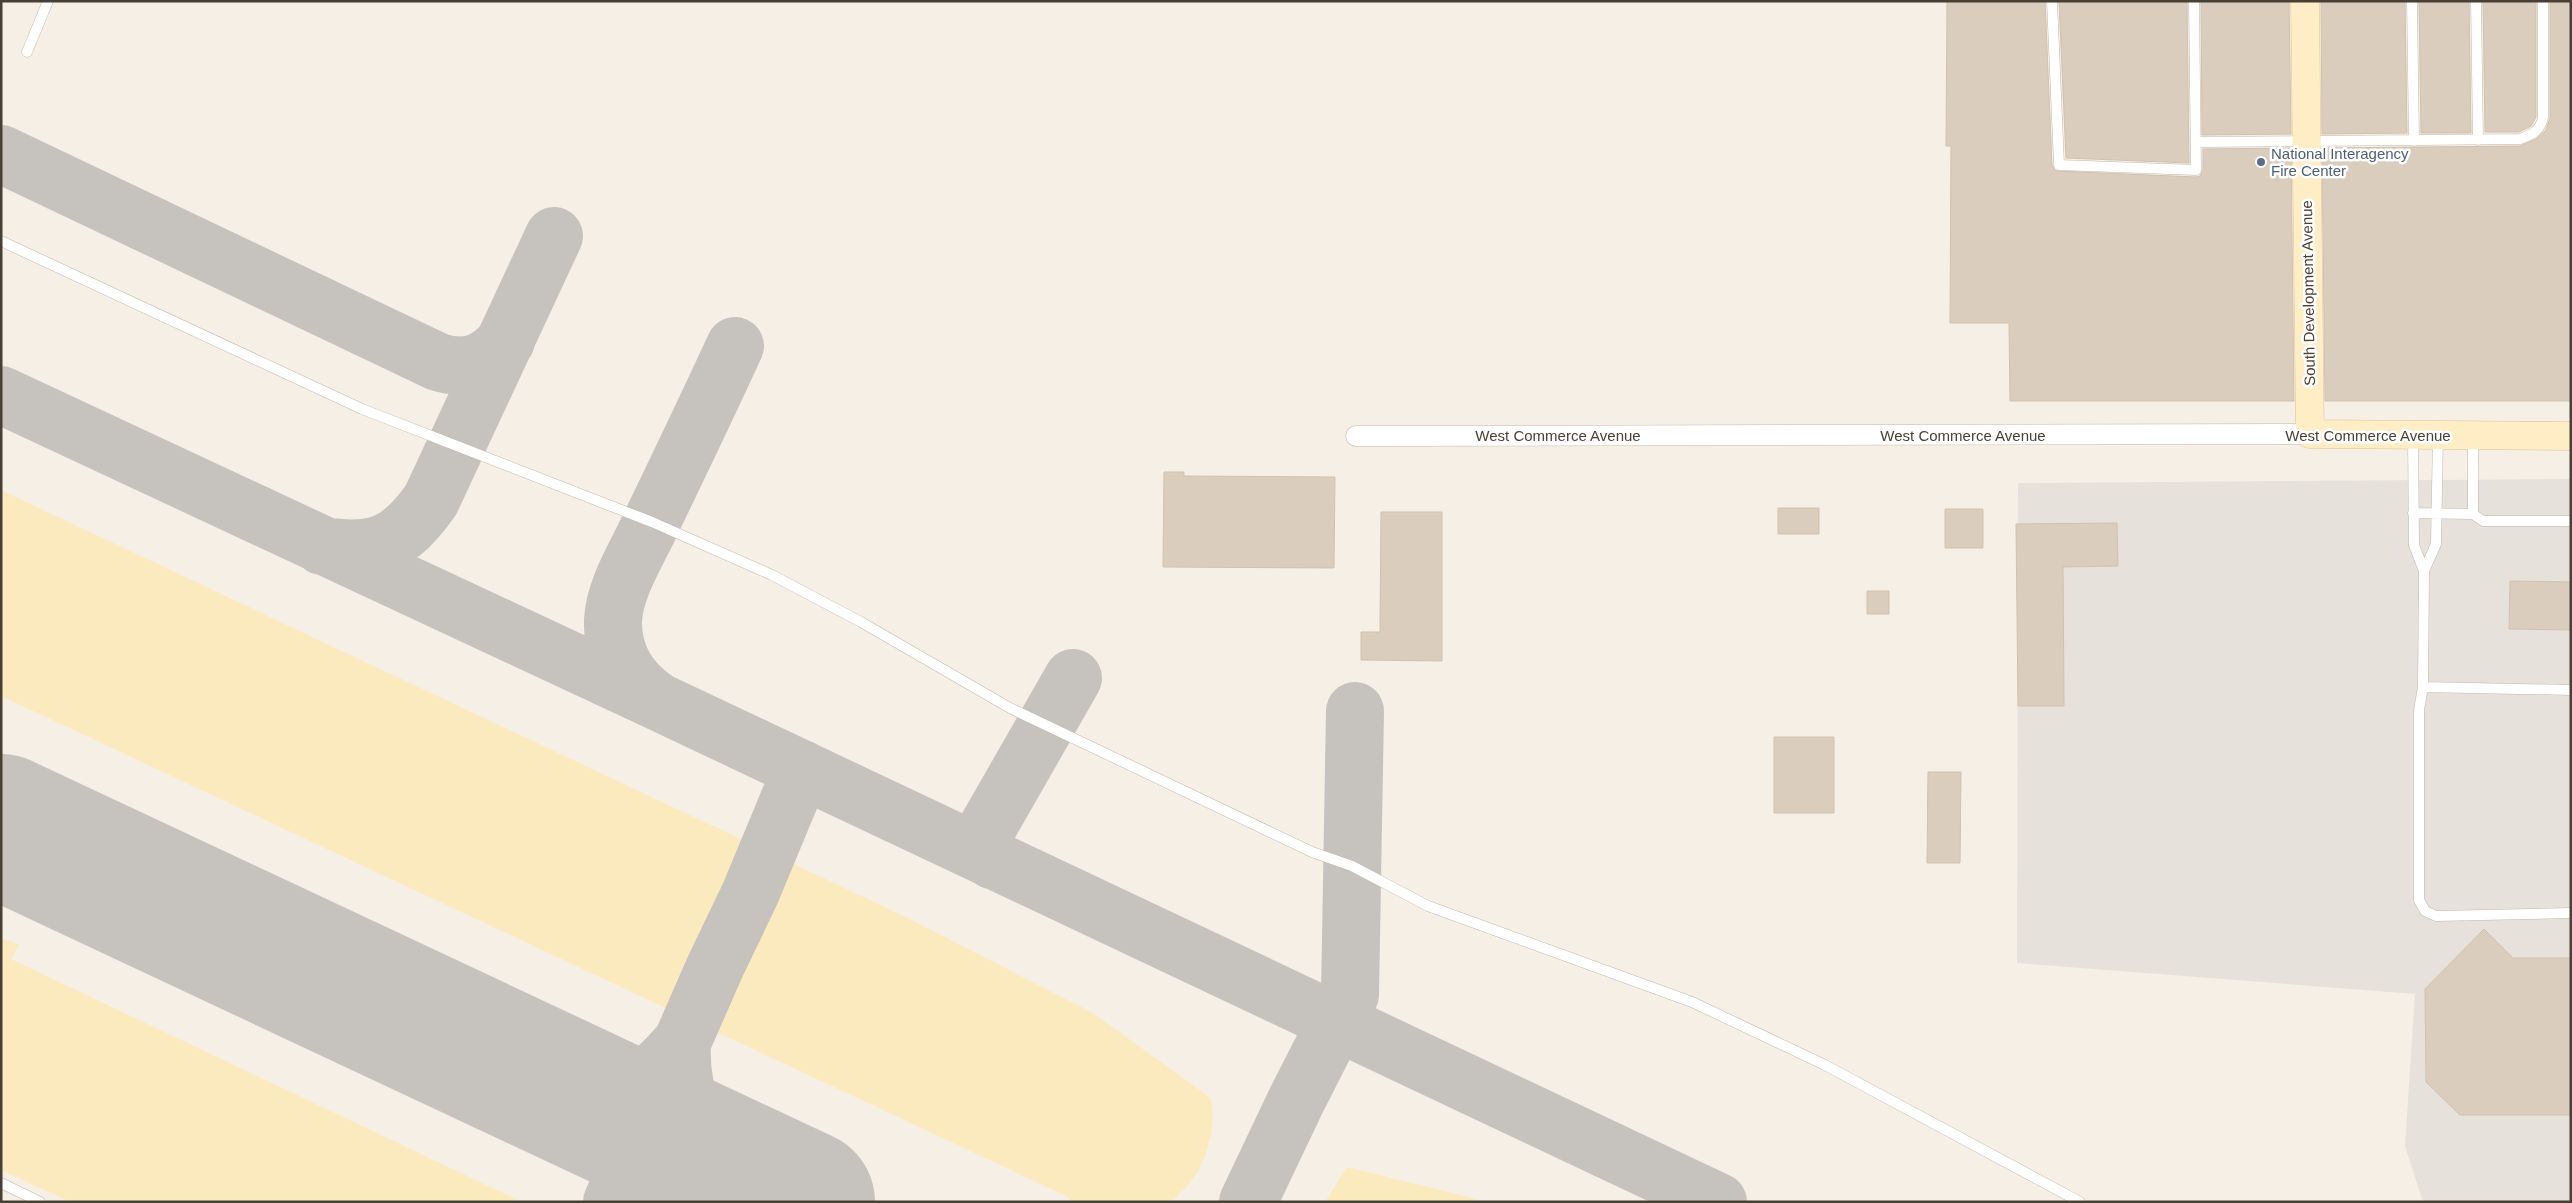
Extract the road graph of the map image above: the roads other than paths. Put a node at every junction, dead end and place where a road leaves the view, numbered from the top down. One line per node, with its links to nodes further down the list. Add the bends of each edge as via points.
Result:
1 (48, 1): 8 (lane)
2 (2052, 1): 11 (lane, via 2059,165 2196,170)
3 (2194, 1): 11 (lane)
4 (2305, 1): 12 (street, South Development Avenue)
5 (2412, 1): 10 (lane)
6 (2476, 1): 9 (lane)
7 (2543, 1): 9 (lane, via 2541,127 2520,139)
8 (27, 52)
9 (2478, 140): 10 (lane)
10 (2414, 141): 12 (lane)
11 (2196, 142): 12 (lane)
12 (2306, 142): 14 (street, South Development Avenue)
13 (1, 240): 29 (lane, via 362,409 652,522 772,575 862,622 1010,708 1312,852 1352,866 1428,906 1692,1002 1825,1065)
14 (2310, 434): 15 (street, West Commerce Avenue); 17 (street, West Commerce Avenue)
15 (2426, 435): 16 (street, West Commerce Avenue); 19 (lane); 20 (lane)
16 (2473, 435): 18 (street, West Commerce Avenue); 21 (lane)
17 (1356, 436)
18 (2571, 436)
19 (2413, 513): 20 (lane); 23 (lane, via 2414,545)
20 (2437, 513): 21 (lane); 23 (lane, via 2436,544)
21 (2473, 514): 22 (lane, via 2484,520)
22 (2571, 521)
23 (2424, 571): 24 (lane)
24 (2423, 687): 25 (lane); 26 (lane, via 2419,710 2419,900 2425,911 2436,916)
25 (2571, 690)
26 (2571, 913)
27 (1, 1183): 28 (lane)
28 (40, 1202)
29 (2080, 1202)

